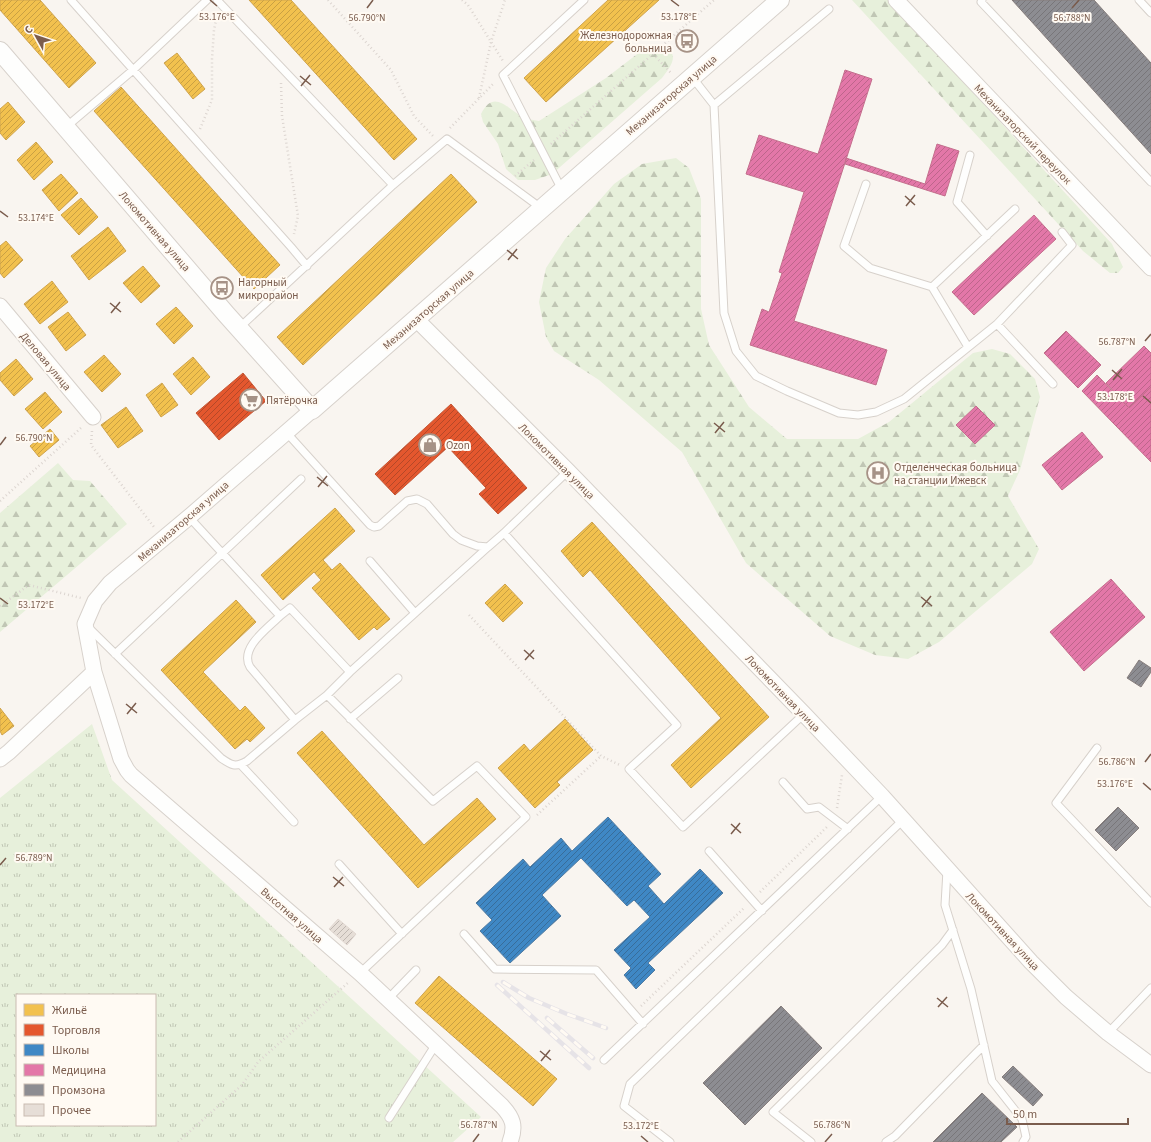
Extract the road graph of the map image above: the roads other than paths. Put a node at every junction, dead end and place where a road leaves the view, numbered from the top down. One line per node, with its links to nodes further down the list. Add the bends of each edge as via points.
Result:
1 (71, 0): 12 (lane)
2 (584, 0): 20 (lane, via 506,72 542,152)
3 (780, 0): 13 (street, Механизаторская улица)
4 (896, 0): 26 (street, Механизаторский переулок)
5 (982, 0): 17 (lane, via 981,2)
6 (202, 2): 12 (lane)
7 (219, 2): 19 (lane)
8 (1144, 2): 10 (lane)
9 (830, 9): 14 (lane)
10 (1151, 13)
11 (0, 51): 15 (street, Локомотивная улица)
12 (133, 70): 15 (lane); 25 (lane)
13 (687, 82): 14 (lane); 20 (street, Механизаторская улица)
14 (714, 105): 32 (lane, via 724,313 736,351 756,376 839,413 858,415 876,412 904,400)
15 (66, 128): 31 (street, Локомотивная улица)
16 (970, 155): 24 (lane, via 957,202)
17 (1151, 182)
18 (866, 184): 27 (lane, via 844,246 870,268)
19 (393, 185): 21 (lane, via 447,139); 25 (lane)
20 (563, 191): 21 (street, Механизаторская улица)
21 (542, 209): 29 (street, Механизаторская улица)
22 (1015, 209): 24 (lane)
23 (1062, 232): 30 (lane, via 1072,245)
24 (987, 236): 27 (lane)
25 (307, 266): 31 (lane)
26 (1151, 268)
27 (932, 287): 32 (lane)
28 (0, 306): 35 (street, Деловая улица)
29 (416, 319): 34 (street, Механизаторская улица); 37 (street, Локомотивная улица)
30 (998, 324): 32 (lane); 33 (lane)
31 (239, 328): 34 (street, Локомотивная улица)
32 (968, 347)
33 (1053, 384)
34 (312, 410): 36 (street, Механизаторская улица)
35 (93, 417)
36 (286, 432): 39 (street, Механизаторская улица); 41 (lane, via 370,525 379,526 407,501 417,499 427,504 461,540)
37 (568, 471): 40 (lane); 52 (street, Локомотивная улица)
38 (301, 479): 42 (lane)
39 (189, 517): 42 (lane); 46 (street, Механизаторская улица, via 110,583 95,601)
40 (504, 533): 41 (lane); 52 (lane, via 677,725 629,769 683,827)
41 (488, 547): 44 (lane)
42 (222, 553): 45 (lane); 47 (lane)
43 (370, 561): 44 (lane)
44 (415, 613): 49 (lane)
45 (280, 616): 49 (lane, via 290,608); 54 (lane, via 254,642 247,662)
46 (85, 624): 47 (lane); 48 (street, Высотная улица)
47 (115, 654): 57 (lane, via 221,758 234,766)
48 (94, 672): 56 (street); 72 (street, Высотная улица, via 122,760 131,775)
49 (350, 672): 51 (lane)
50 (398, 678): 53 (lane)
51 (327, 695): 53 (lane); 54 (lane)
52 (804, 714): 59 (street, Локомотивная улица)
53 (350, 719): 69 (lane, via 433,801 477,766 526,817)
54 (295, 720): 57 (lane)
55 (1097, 748): 66 (lane, via 1056,802)
56 (0, 759)
57 (241, 765): 61 (lane)
58 (783, 782): 62 (lane, via 807,808 819,807)
59 (882, 796): 60 (street, Локомотивная улица); 62 (lane)
60 (903, 820): 65 (street, Локомотивная улица); 83 (lane, via 630,1084 624,1106)
61 (294, 822)
62 (848, 829): 67 (lane)
63 (709, 851): 67 (lane)
64 (339, 864): 69 (lane)
65 (947, 869): 68 (lane, via 945,905); 76 (street, Локомотивная улица, via 1031,962 1066,997)
66 (1151, 903)
67 (762, 911): 75 (lane)
68 (953, 930): 78 (lane, via 971,989); 84 (lane, via 942,945 773,1112)
69 (402, 934): 72 (lane)
70 (464, 934): 75 (lane, via 495,968 596,970)
71 (416, 970): 74 (lane)
72 (360, 973): 74 (street, Высотная улица)
73 (1151, 988): 76 (lane)
74 (388, 999): 77 (street, Высотная улица)
75 (643, 1024): 79 (lane)
76 (1108, 1033): 80 (street, Локомотивная улица)
77 (436, 1044): 81 (lane); 82 (street, Высотная улица, via 511,1116 513,1134)
78 (984, 1045): 85 (lane, via 896,1136); 86 (lane, via 992,1081 1022,1119 1026,1137)
79 (604, 1060)
80 (1151, 1065)
81 (389, 1118)
82 (510, 1142)
83 (670, 1142)
84 (811, 1142)
85 (886, 1142)
86 (1023, 1142)

